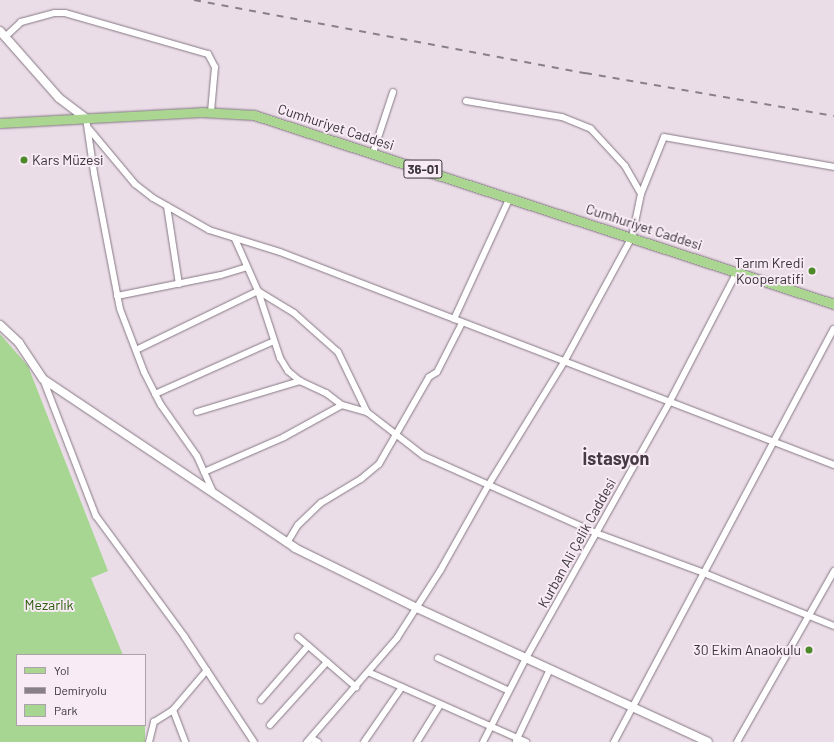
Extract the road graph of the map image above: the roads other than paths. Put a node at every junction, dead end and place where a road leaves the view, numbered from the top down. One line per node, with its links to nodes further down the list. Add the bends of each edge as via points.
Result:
1 (2, 34): 4 (street, via 21,22 55,13 65,13 208,54 216,67); 5 (main road, via 58,98)
2 (393, 92): 8 (street)
3 (466, 101): 10 (street, via 562,117 592,129 626,166)
4 (211, 112): 5 (main road, Cumhuriyet Caddesi / 36-01); 8 (main road, Cumhuriyet Caddesi / 36-01, via 254,115)
5 (86, 118): 6 (main road, Cumhuriyet Caddesi / 36-01); 7 (street)
6 (0, 123)
7 (89, 129): 12 (street, via 135,184); 19 (street, via 94,173)
8 (373, 153): 11 (main road, Cumhuriyet Caddesi / 36-01)
9 (834, 167): 10 (street, via 664,137)
10 (640, 194): 13 (street)
11 (510, 197): 13 (main road, Cumhuriyet Caddesi / 36-01); 21 (street)
12 (167, 206): 14 (street, via 209,230); 17 (street)
13 (632, 237): 16 (main road, Cumhuriyet Caddesi / 36-01); 27 (street)
14 (235, 239): 15 (street); 21 (street, via 280,252)
15 (247, 267): 17 (street); 18 (street)
16 (737, 272): 20 (main road, Cumhuriyet Caddesi / 36-01); 31 (street, Kurban Ali Çelik Caddesi)
17 (179, 284): 19 (street)
18 (258, 291): 25 (street); 26 (street); 34 (street, via 294,313 338,352)
19 (117, 296): 26 (street)
20 (834, 304)
21 (454, 320): 22 (street)
22 (462, 323): 27 (street); 35 (street, via 437,372 429,377)
23 (0, 325): 28 (main road, via 19,343)
24 (834, 329): 36 (street)
25 (274, 341): 29 (street, via 288,371); 30 (street)
26 (136, 350): 30 (street)
27 (564, 362): 31 (street); 39 (street)
28 (42, 379): 40 (main road); 54 (street, via 96,516)
29 (300, 381): 32 (street, via 326,393); 33 (street)
30 (155, 394): 38 (street)
31 (669, 403): 36 (street); 41 (street, Kurban Ali Çelik Caddesi)
32 (342, 405): 34 (street); 38 (street, via 284,437 235,456)
33 (197, 412)
34 (367, 412): 35 (street)
35 (396, 434): 39 (street, via 424,456); 42 (street, via 389,450 375,468 321,503 298,525)
36 (775, 442): 37 (street); 44 (street)
37 (834, 465)
38 (204, 472): 40 (street)
39 (489, 484): 41 (street); 45 (street)
40 (214, 494): 42 (main road)
41 (596, 533): 44 (street); 51 (street, Kurban Ali Çelik Caddesi)
42 (287, 543): 45 (main road)
43 (834, 571): 46 (street)
44 (704, 573): 46 (street); 61 (street)
45 (416, 608): 51 (main road); 55 (street, via 397,638)
46 (809, 615): 47 (street); 77 (street)
47 (834, 626)
48 (298, 637): 49 (street)
49 (308, 646): 52 (street); 59 (street)
50 (438, 658): 58 (street)
51 (526, 658): 53 (main road); 58 (street, Kurban Ali Çelik Caddesi)
52 (327, 662): 56 (street); 63 (street)
53 (550, 669): 61 (main road); 66 (street)
54 (207, 670): 62 (street); 69 (street)
55 (368, 672): 56 (street); 57 (street)
56 (356, 687): 65 (street)
57 (402, 687): 60 (street); 71 (street)
58 (509, 691): 64 (street, Kurban Ali Çelik Caddesi)
59 (261, 700)
60 (440, 705): 64 (street); 72 (street)
61 (631, 706): 75 (street); 76 (main road)
62 (173, 710): 67 (street, via 154,722); 68 (street)
63 (270, 725)
64 (490, 728): 66 (street); 73 (street, Kurban Ali Çelik Caddesi)
65 (309, 740): 70 (street)
66 (516, 740): 74 (street)
67 (148, 742)
68 (185, 742)
69 (254, 742)
70 (318, 742)
71 (364, 742)
72 (417, 742)
73 (483, 742)
74 (526, 742)
75 (614, 742)
76 (708, 742)
77 (737, 742)

